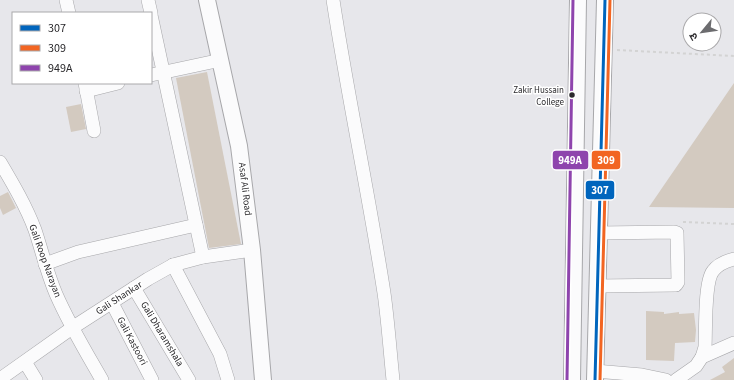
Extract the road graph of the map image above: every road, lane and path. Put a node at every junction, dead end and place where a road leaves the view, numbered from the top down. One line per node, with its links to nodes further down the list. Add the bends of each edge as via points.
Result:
1 (66, 0): 8 (street)
2 (148, 0): 9 (street)
3 (207, 0): 13 (main road, Asaf Ali Road)
4 (217, 0): 41 (main road, Asaf Ali Road, via 249,144 262,249)
5 (333, 0): 42 (street, via 383,287)
6 (578, 0): 43 (main road)
7 (605, 0): 11 (main road)
8 (69, 12)
9 (151, 12)
10 (152, 24): 14 (street)
11 (604, 49): 12 (path); 20 (main road)
12 (734, 56)
13 (221, 60): 14 (street); 21 (main road, Asaf Ali Road, via 239,146)
14 (157, 73): 19 (street)
15 (110, 84): 16 (street)
16 (86, 87): 17 (street)
17 (94, 131)
18 (0, 162): 24 (street, Gali Roop Narayan, via 21,198 35,230)
19 (196, 225): 22 (street); 24 (street, via 78,252)
20 (599, 233): 26 (main road); 26 (street, via 677,233 678,282 676,285)
21 (252, 250): 22 (street, Gali Shankar); 40 (main road, Asaf Ali Road)
22 (203, 257): 25 (street, Gali Shankar)
23 (734, 259): 31 (street, via 723,262 712,271 708,283 705,347)
24 (44, 264): 29 (street, Gali Roop Narayan)
25 (173, 266): 27 (street, Gali Shankar); 39 (street, via 220,354)
26 (598, 286): 33 (main road)
27 (134, 288): 28 (street, Gali Shankar); 38 (street, Gali Dharamshala)
28 (112, 303): 29 (street, Gali Shankar); 37 (street, Gali Kastoori)
29 (72, 328): 32 (street, Gali Shankar); 36 (street, Gali Roop Narayan)
30 (734, 343): 31 (street)
31 (702, 357): 45 (street, via 696,366)
32 (25, 362): 34 (street, Gali Shankar); 35 (street)
33 (595, 376): 44 (street, via 642,375)
34 (0, 379)
35 (36, 380)
36 (102, 380)
37 (152, 380)
38 (189, 380)
39 (228, 380)
40 (263, 380)
41 (273, 380)
42 (393, 380)
43 (572, 380)
44 (666, 380)
45 (676, 380)

